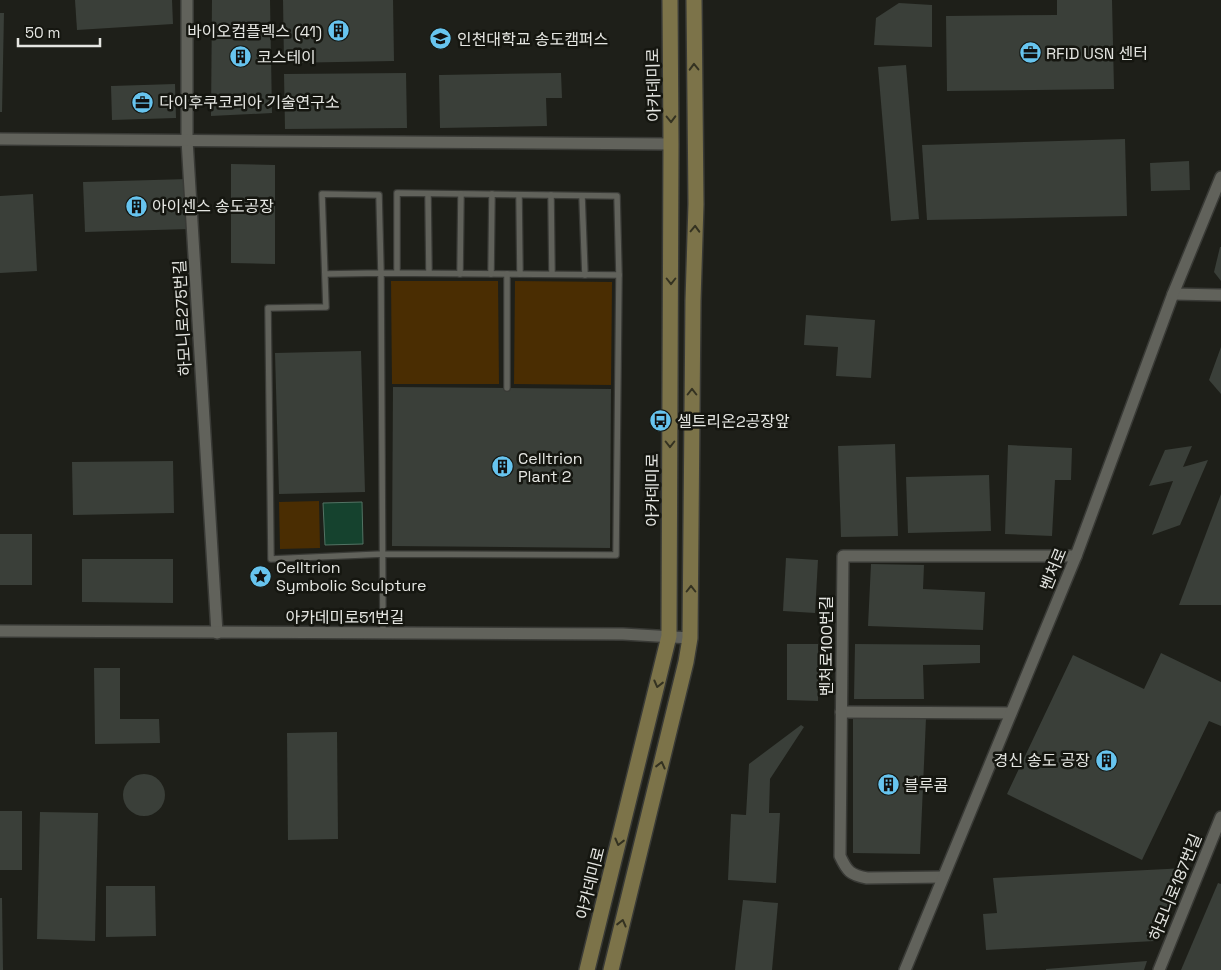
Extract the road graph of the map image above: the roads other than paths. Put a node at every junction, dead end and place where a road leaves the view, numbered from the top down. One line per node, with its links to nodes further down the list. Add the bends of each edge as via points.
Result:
1 (187, 0): 5 (street, 하모니로275번길)
2 (670, 0): 6 (main road, 아카데미로, one-way to 6)
3 (694, 0): 34 (main road, one-way to 3, via 692,301 696,204)
4 (0, 139): 5 (street)
5 (187, 140): 6 (street); 31 (street, 하모니로275번길)
6 (671, 144): 33 (main road, 아카데미로, one-way to 33)
7 (1221, 177): 25 (street, 벤처로)
8 (428, 194): 9 (lane); 15 (lane, via 397,193); 16 (lane)
9 (461, 194): 10 (lane); 18 (lane)
10 (492, 194): 11 (lane); 19 (lane)
11 (519, 195): 12 (lane); 21 (lane)
12 (551, 196): 13 (lane); 22 (lane)
13 (582, 196): 23 (lane); 24 (lane, via 617,196)
14 (381, 273): 15 (lane); 17 (lane); 17 (lane, via 379,195 322,194); 28 (lane)
15 (397, 273): 16 (lane)
16 (429, 273): 18 (lane)
17 (325, 274): 28 (lane, via 326,307 268,308 272,559)
18 (460, 274): 19 (lane)
19 (491, 274): 20 (lane)
20 (507, 274): 21 (lane); 27 (lane)
21 (520, 274): 22 (lane)
22 (552, 274): 23 (lane)
23 (585, 275): 24 (lane)
24 (619, 275): 28 (lane, via 616,555)
25 (1173, 294): 26 (street); 29 (street, 벤처로)
26 (1221, 295)
27 (507, 388)
28 (383, 554): 32 (lane)
29 (1076, 556): 35 (street, 벤처로100번길, via 843,556); 36 (street, 벤처로)
30 (0, 631): 31 (street, 아카데미로51번길)
31 (217, 633): 32 (street, 아카데미로51번길)
32 (383, 633): 33 (street, 아카데미로51번길)
33 (668, 636): 34 (street, 아카데미로51번길); 39 (main road, 아카데미로, one-way to 39)
34 (690, 638): 40 (main road, one-way to 34)
35 (841, 712): 36 (street); 38 (street, 벤처로100번길, via 840,856 845,868 855,876 867,878)
36 (1011, 713): 38 (street, 벤처로)
37 (1221, 817): 42 (street, 하모니로187번길)
38 (943, 877): 41 (street, 벤처로)
39 (586, 970)
40 (611, 970)
41 (905, 970)
42 (1159, 970)

